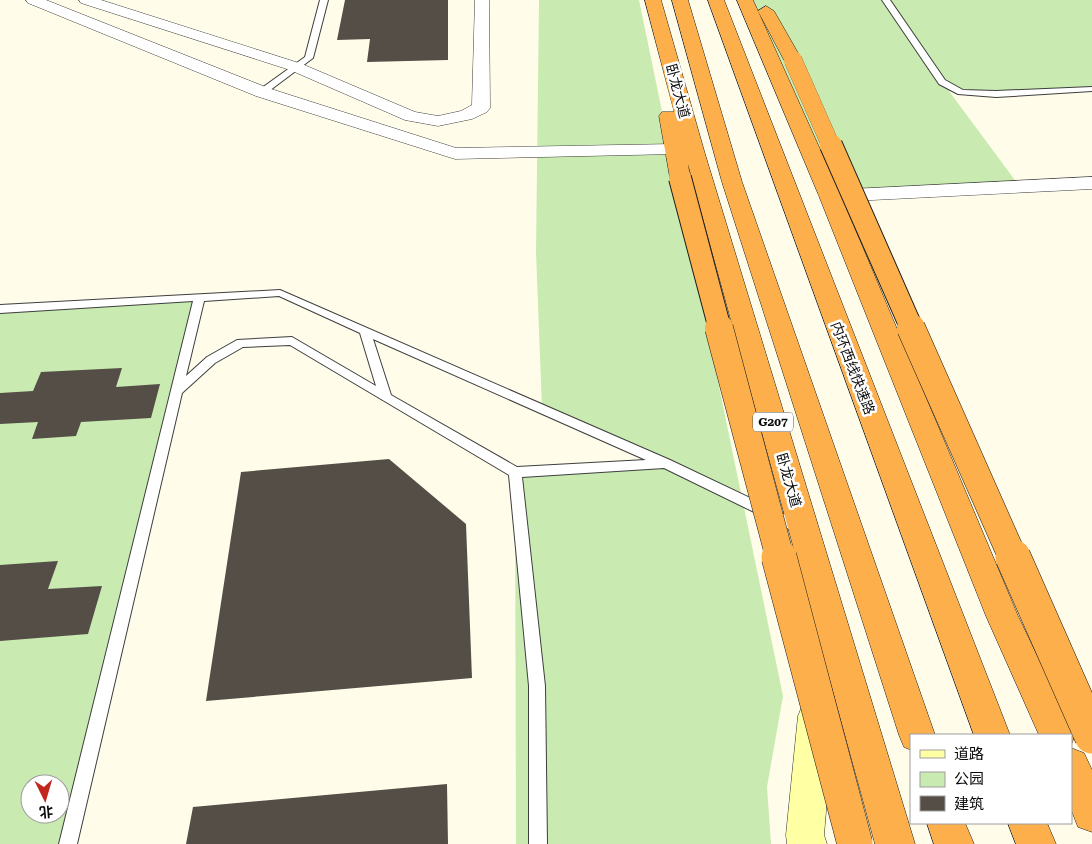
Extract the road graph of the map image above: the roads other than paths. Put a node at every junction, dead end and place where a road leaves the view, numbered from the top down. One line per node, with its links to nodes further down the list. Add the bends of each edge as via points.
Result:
1 (33, 0): 12 (street)
2 (86, 0): 10 (street)
3 (324, 0): 10 (lane, via 309,58)
4 (482, 0): 10 (street, via 480,108 466,115 438,121 411,116)
5 (716, 0): 26 (highway, 内环西线快速路)
6 (744, 0): 15 (highway)
7 (759, 0): 28 (highway, bridge, via 793,60)
8 (886, 0): 11 (lane, via 942,82 961,92 996,94)
9 (663, 2): 13 (highway); 23 (highway, 卧龙大道 / G207, via 695,154); 25 (highway, via 732,182)
10 (296, 67): 12 (lane)
11 (1092, 89)
12 (262, 92): 13 (street, via 455,154)
13 (674, 149): 36 (highway, bridge)
14 (1092, 183): 15 (street)
15 (830, 196): 27 (highway, via 1002,616)
16 (199, 298): 17 (lane); 18 (lane, via 280,293); 19 (lane)
17 (0, 309)
18 (365, 331): 20 (lane); 21 (lane)
19 (176, 392): 20 (lane, via 211,360 241,343 292,341); 33 (lane)
20 (386, 397): 22 (lane)
21 (665, 463): 22 (lane); 23 (lane)
22 (515, 472): 34 (lane, via 537,686)
23 (804, 531): 24 (highway, 卧龙大道 / G207)
24 (826, 608): 35 (main road, via 805,835); 37 (highway, 卧龙大道 / G207)
25 (917, 734)
26 (992, 734)
27 (1057, 734)
28 (1092, 736)
29 (1072, 768): 30 (highway)
30 (1092, 813)
31 (946, 824): 38 (highway)
32 (1027, 824): 39 (highway)
33 (68, 844)
34 (538, 844)
35 (807, 844)
36 (856, 844)
37 (895, 844)
38 (954, 844)
39 (1036, 844)

